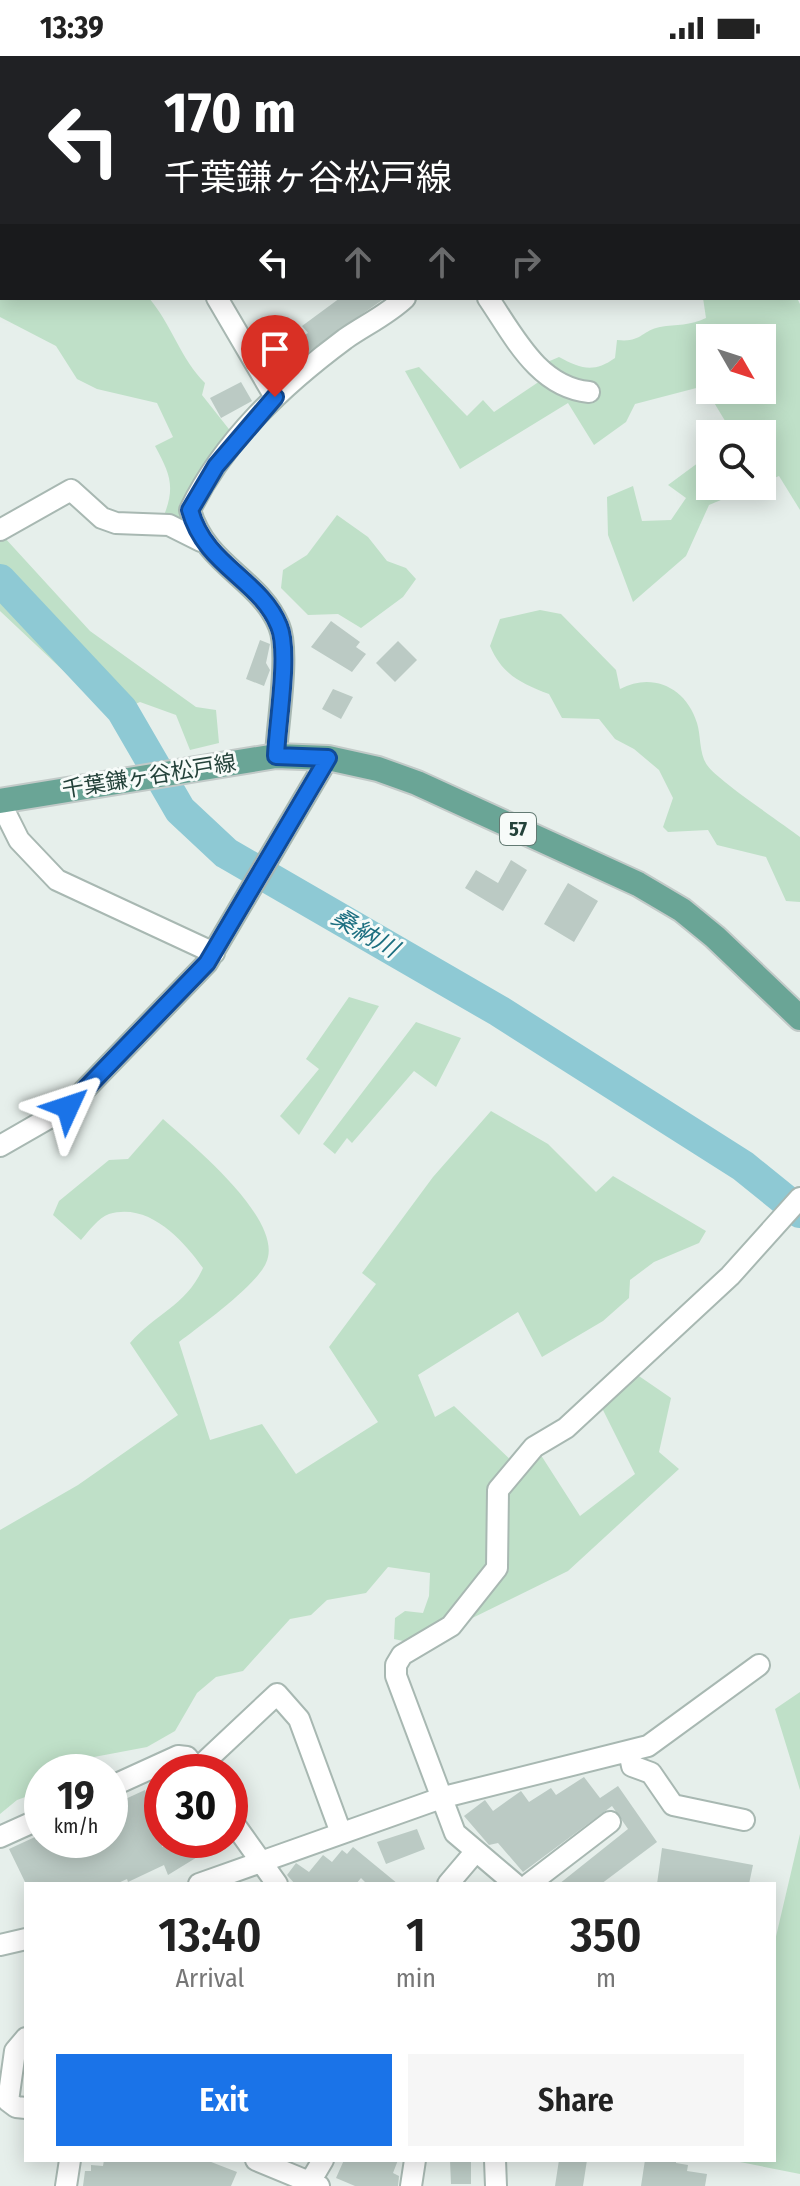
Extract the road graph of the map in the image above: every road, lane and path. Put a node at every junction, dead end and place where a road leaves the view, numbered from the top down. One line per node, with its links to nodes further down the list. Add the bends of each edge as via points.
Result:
1 (218, 300): 5 (street)
2 (403, 300): 5 (street, via 346,338)
3 (489, 300): 4 (street, via 532,362 560,384)
4 (589, 392)
5 (275, 397): 7 (street, via 203,483 190,510)
6 (0, 530): 7 (street, via 71,490 102,518 169,525)
7 (201, 541): 8 (street, via 264,603 279,627 283,647)
8 (276, 756): 9 (main road, 千葉鎌ヶ谷松戸線 / 57); 10 (main road, 千葉鎌ヶ谷松戸線 / 57)
9 (328, 758): 11 (street); 12 (main road, 千葉鎌ヶ谷松戸線 / 57, via 417,783 638,884 715,937)
10 (0, 802): 11 (street, via 19,840 57,880)
11 (214, 953): 13 (street, via 78,1098)
12 (800, 1018)
13 (0, 1146)
14 (800, 1198): 18 (street, via 730,1276 566,1428 534,1447 498,1490 497,1568 451,1626 402,1655 396,1665)
15 (759, 1665): 16 (street, via 648,1746)
16 (629, 1751): 18 (street); 19 (street, via 632,1766 651,1773 673,1805)
17 (215, 1754): 22 (street, via 277,1694 299,1719)
18 (444, 1797): 22 (street); 25 (street, via 455,1833)
19 (744, 1820)
20 (610, 1822): 31 (street)
21 (24, 1826): 23 (street)
22 (341, 1833): 26 (street)
23 (0, 1837)
24 (248, 1844): 26 (street)
25 (476, 1851): 29 (street); 30 (street)
26 (260, 1862): 27 (street); 28 (street)
27 (205, 1882)
28 (275, 1882)
29 (450, 1882)
30 (513, 1882)
31 (532, 1882)
32 (24, 1939): 33 (street)
33 (0, 1945)
34 (24, 2040): 35 (street, via 15,2051 8,2101)
35 (24, 2108)
36 (70, 2162): 42 (street)
37 (261, 2162): 41 (street)
38 (322, 2162): 41 (street)
39 (415, 2162): 43 (street)
40 (495, 2162): 44 (street)
41 (314, 2184)
42 (66, 2186)
43 (411, 2186)
44 (496, 2186)

